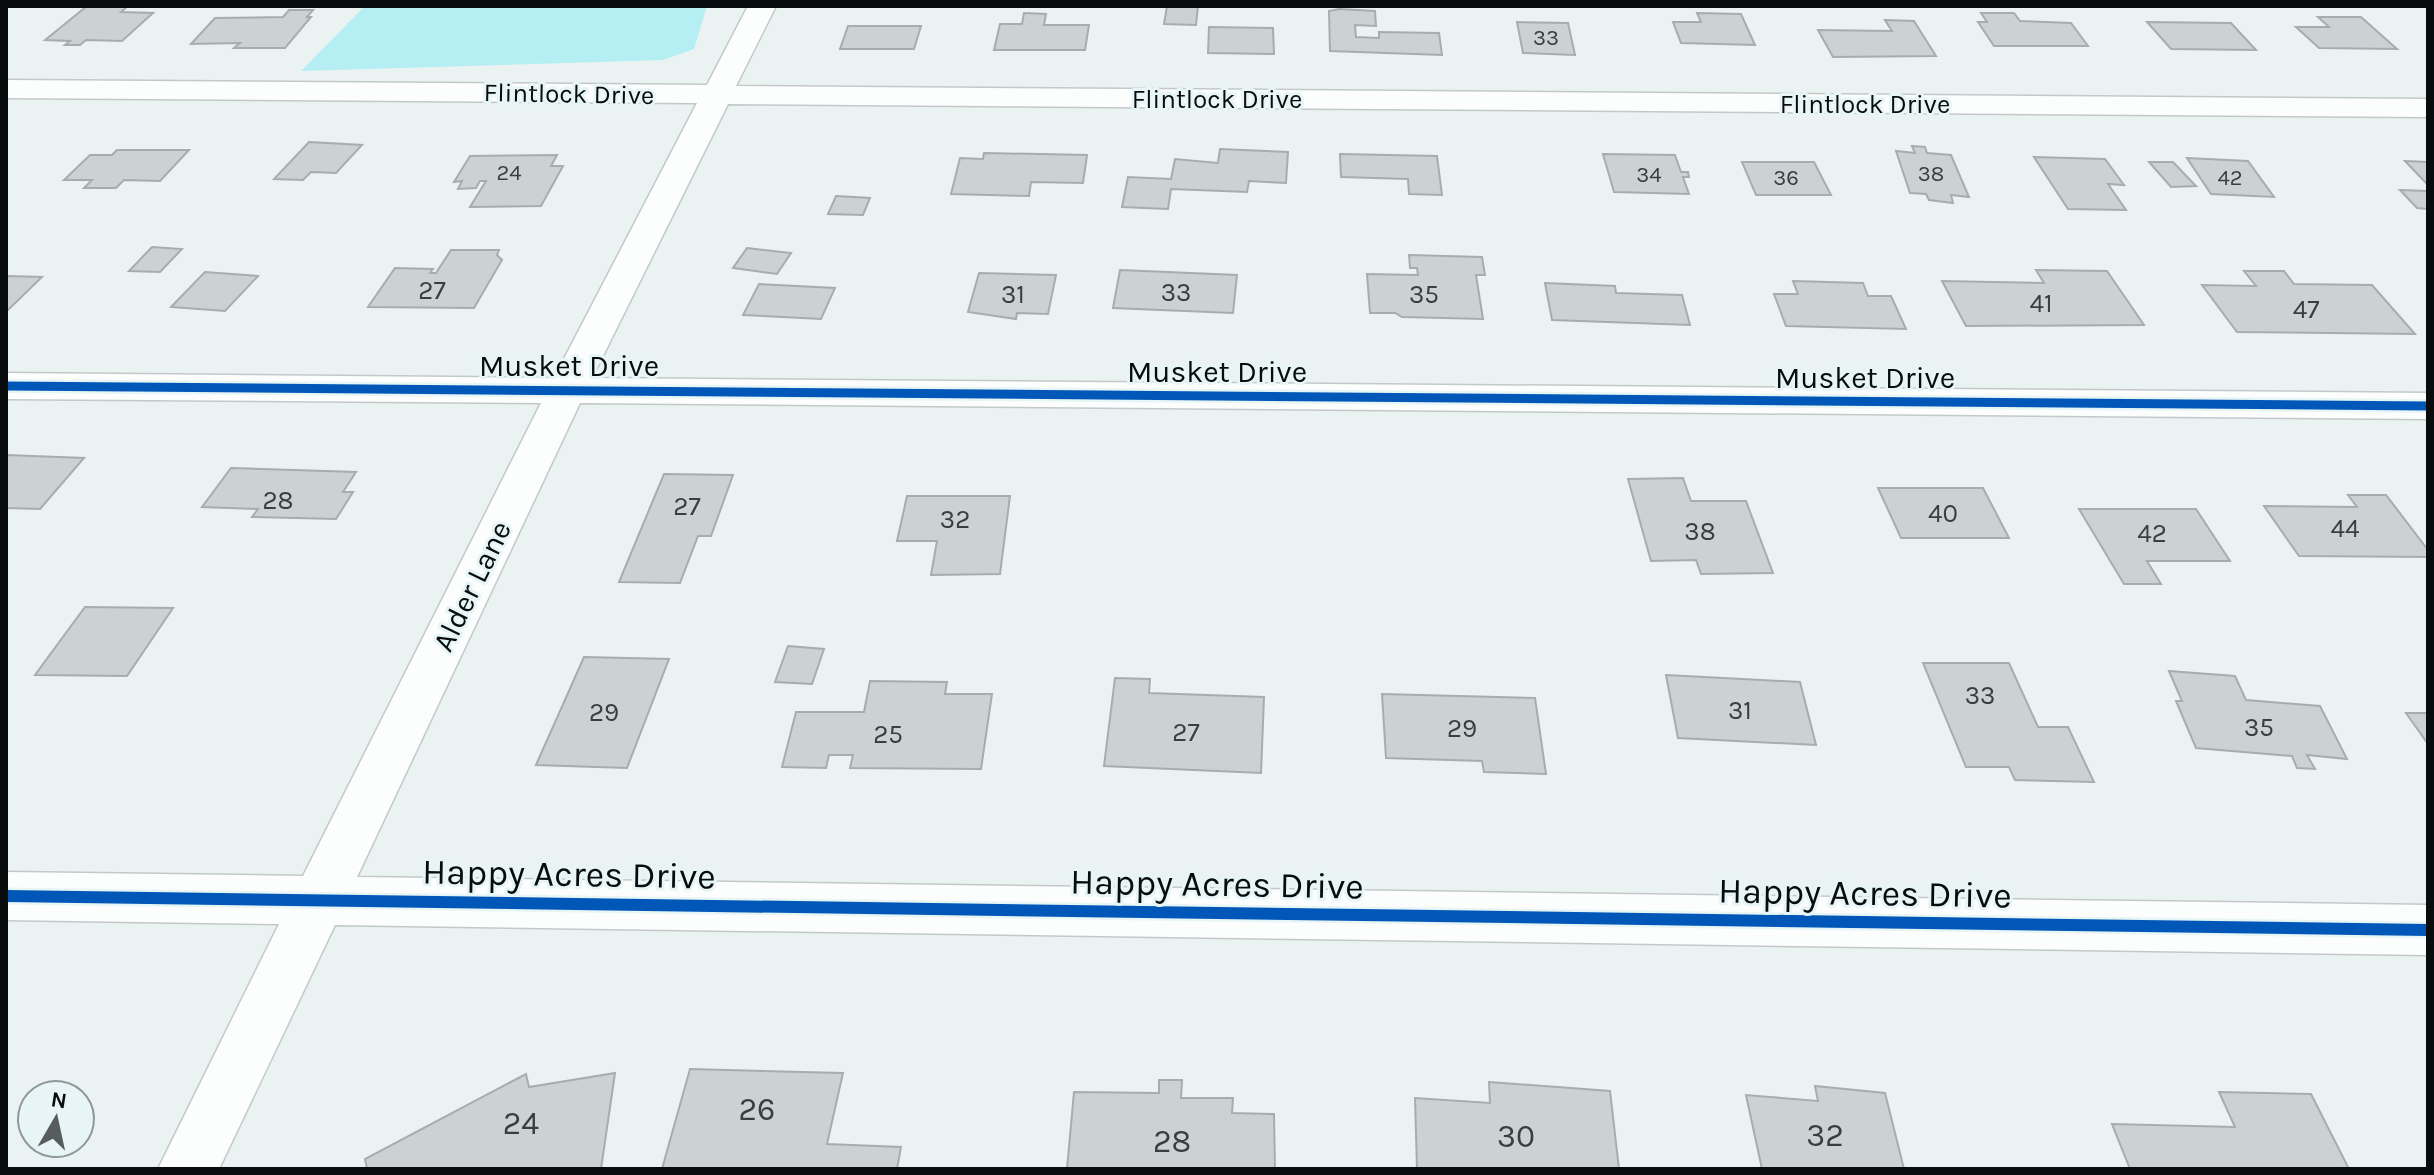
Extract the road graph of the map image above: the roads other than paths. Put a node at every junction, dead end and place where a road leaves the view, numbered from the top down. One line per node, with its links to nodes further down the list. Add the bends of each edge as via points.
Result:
1 (762, 6): 3 (street, Alder Lane)
2 (6, 89): 3 (street, Flintlock Drive)
3 (717, 96): 4 (street, Flintlock Drive); 6 (street, Alder Lane)
4 (2428, 108)
5 (6, 386): 6 (street, Musket Drive)
6 (567, 390): 7 (street, Musket Drive); 9 (street, Alder Lane)
7 (2428, 406)
8 (6, 896): 9 (street, Happy Acres Drive)
9 (321, 899): 10 (street, Happy Acres Drive); 11 (street, Alder Lane)
10 (2428, 930)
11 (188, 1169)

